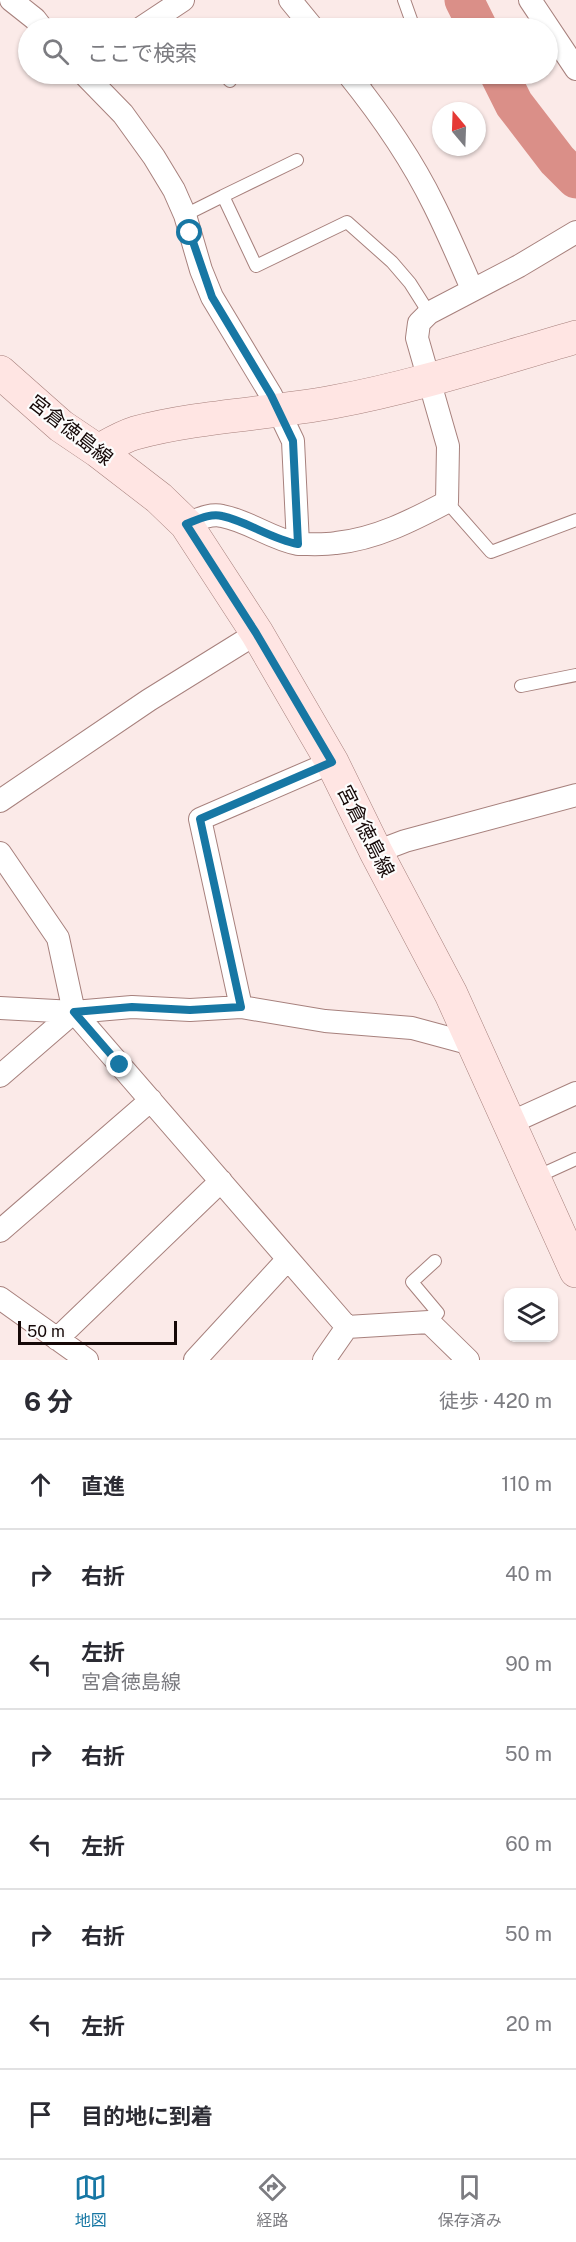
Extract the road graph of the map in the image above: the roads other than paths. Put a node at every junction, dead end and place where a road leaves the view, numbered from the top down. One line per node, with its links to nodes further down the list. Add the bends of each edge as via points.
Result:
1 (11, 0): 6 (street)
2 (183, 0): 7 (street)
3 (290, 0): 8 (street)
4 (404, 0): 9 (lane)
5 (530, 0): 10 (street)
6 (34, 18)
7 (172, 18)
8 (305, 18)
9 (410, 18)
10 (542, 18)
11 (558, 42): 12 (street)
12 (576, 69)
13 (94, 84): 17 (street, via 123,114 154,157)
14 (365, 84): 19 (street, via 435,206)
15 (297, 160): 16 (lane)
16 (224, 196): 17 (lane); 20 (lane, via 256,266 347,222 392,262)
17 (185, 215): 24 (street, via 212,297)
18 (576, 232): 19 (street)
19 (472, 290): 20 (street)
20 (429, 313): 23 (street, via 420,323 417,338)
21 (576, 337): 23 (main road)
22 (0, 372): 25 (main road, 宮倉徳島線, via 61,426)
23 (428, 380): 24 (main road); 26 (street, via 448,446)
24 (279, 412): 25 (main road, via 133,434); 29 (street, via 293,441)
25 (98, 451): 28 (main road, 宮倉徳島線)
26 (447, 502): 27 (lane, via 491,552); 29 (street, via 405,524 366,536 337,543)
27 (576, 520)
28 (186, 524): 29 (street, via 221,516); 30 (main road, 宮倉徳島線)
29 (298, 544)
30 (256, 633): 33 (main road, 宮倉徳島線); 35 (street)
31 (576, 675): 32 (lane)
32 (521, 686)
33 (332, 762): 36 (main road, 宮倉徳島線); 38 (street, via 200,819)
34 (576, 795): 36 (street)
35 (0, 801)
36 (376, 852): 41 (main road, 宮倉徳島線)
37 (0, 853): 40 (street, via 58,938)
38 (241, 1007): 40 (street, via 132,1007); 41 (street, via 325,1021 412,1028)
39 (0, 1008): 40 (street)
40 (74, 1012): 42 (street); 44 (street)
41 (475, 1045): 45 (main road, 宮倉徳島線)
42 (0, 1076)
43 (576, 1093): 45 (street)
44 (151, 1100): 48 (street); 49 (street)
45 (510, 1123): 47 (main road, 宮倉徳島線)
46 (576, 1159): 47 (lane)
47 (533, 1178): 52 (main road, 宮倉徳島線)
48 (221, 1181): 50 (street); 56 (street)
49 (0, 1231)
50 (288, 1259): 55 (street); 58 (street)
51 (435, 1261): 54 (lane, via 412,1282 438,1313)
52 (576, 1271)
53 (0, 1298): 56 (street)
54 (429, 1322): 55 (street); 60 (street)
55 (347, 1328): 59 (street)
56 (57, 1339): 57 (street)
57 (87, 1360)
58 (195, 1360)
59 (324, 1360)
60 (468, 1360)

